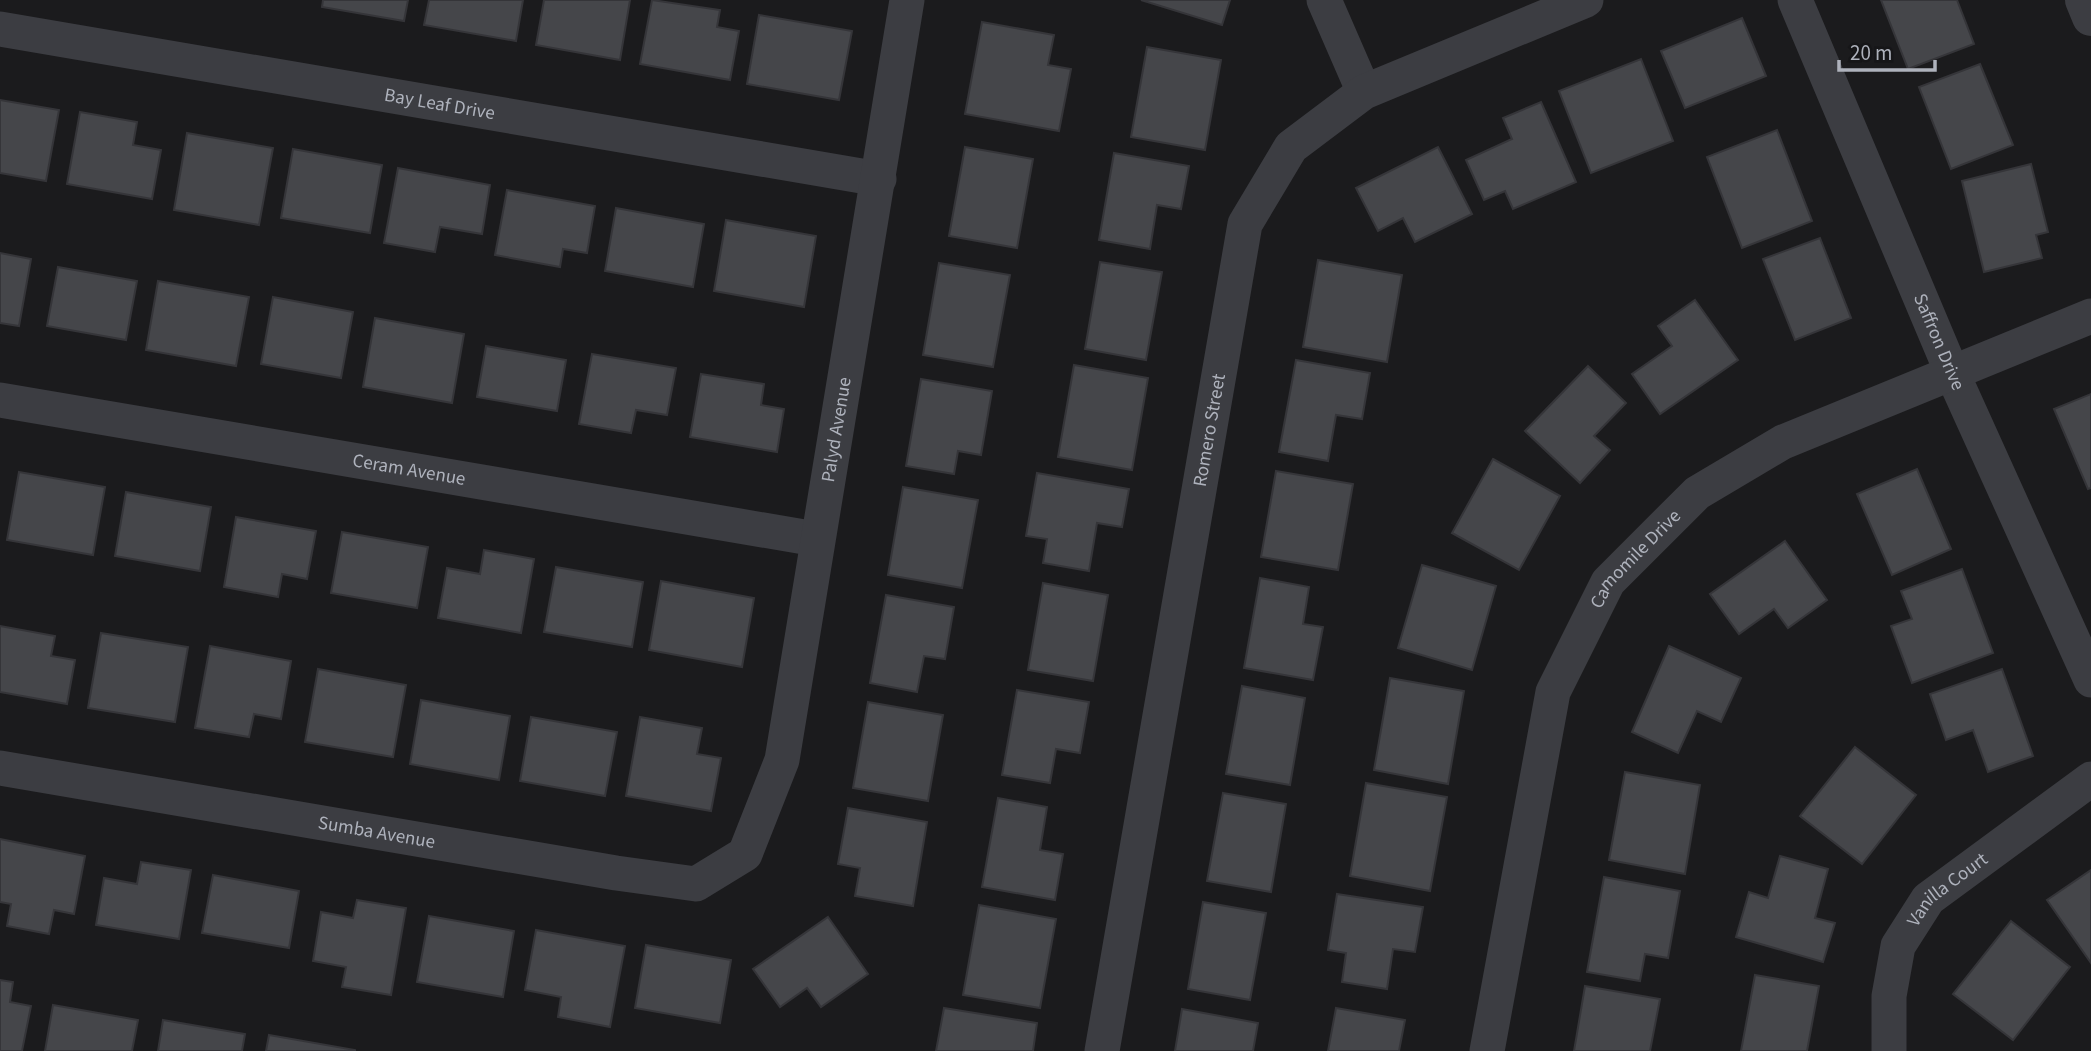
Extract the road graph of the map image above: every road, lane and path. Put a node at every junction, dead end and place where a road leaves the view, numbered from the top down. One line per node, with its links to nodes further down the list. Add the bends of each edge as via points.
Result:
1 (906, 0): 9 (street, Palyd Avenue)
2 (1324, 0): 8 (street)
3 (1586, 0): 8 (street, Romero Street)
4 (1795, 0): 11 (street, Saffron Drive)
5 (2084, 0): 6 (street)
6 (2091, 17)
7 (0, 29): 9 (street, Bay Leaf Drive)
8 (1364, 92): 18 (street, Romero Street, via 1291,148 1245,224)
9 (879, 178): 13 (street, Palyd Avenue)
10 (2091, 316): 11 (street, Camomile Drive)
11 (1952, 375): 14 (street, Saffron Drive); 19 (street, Camomile Drive, via 1783,442 1697,493 1608,582 1553,692)
12 (0, 400): 13 (street, Ceram Avenue)
13 (816, 539): 17 (street, Palyd Avenue, via 782,760)
14 (2091, 680)
15 (0, 768): 17 (street, Sumba Avenue, via 696,884)
16 (2091, 779): 20 (street, Vanilla Court, via 1928,899 1898,946 1889,996)
17 (745, 854)
18 (1102, 1051)
19 (1486, 1051)
20 (1889, 1051)

